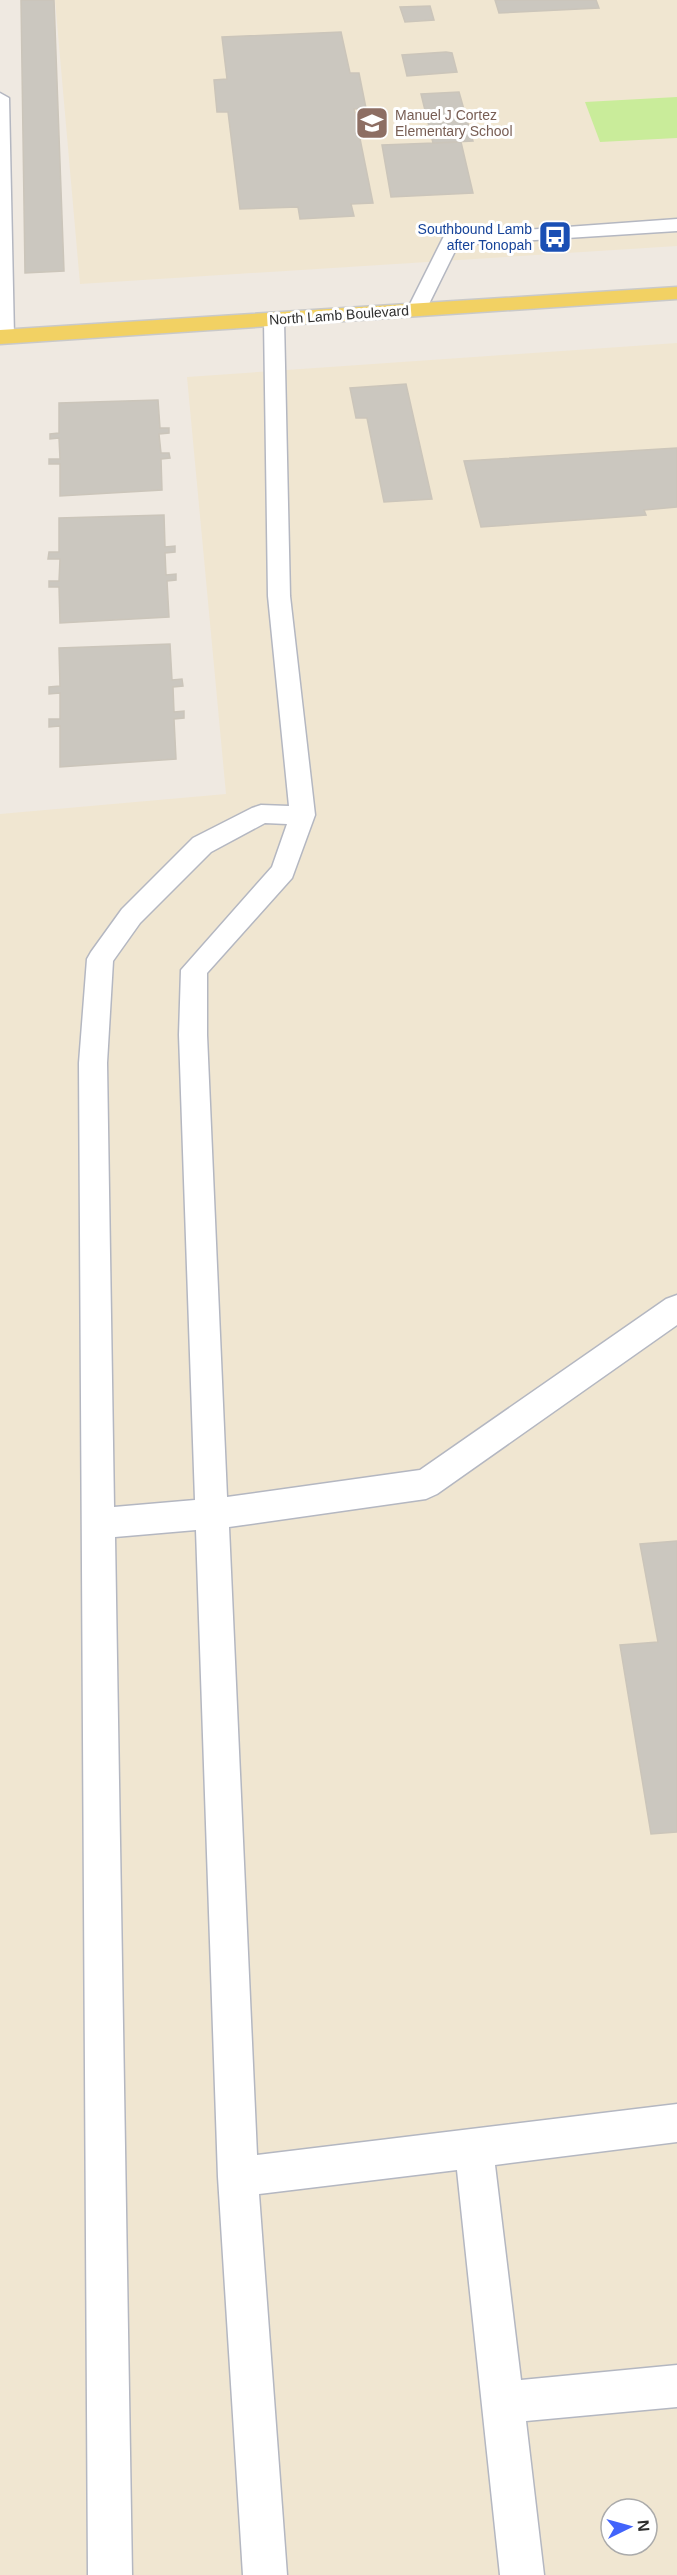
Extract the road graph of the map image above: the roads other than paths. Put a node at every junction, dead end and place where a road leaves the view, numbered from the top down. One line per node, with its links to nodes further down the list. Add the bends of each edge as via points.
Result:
1 (0, 98): 3 (lane)
2 (677, 225): 5 (lane, via 452,240)
3 (1, 248): 7 (lane)
4 (677, 293): 5 (main road, North Lamb Boulevard)
5 (417, 310): 6 (main road, North Lamb Boulevard)
6 (274, 320): 7 (main road, North Lamb Boulevard); 8 (lane, via 279,596)
7 (2, 337)
8 (302, 815): 10 (lane, via 283,871 194,970 193,1035); 11 (lane, via 261,814 202,845 131,916 100,959 93,1063)
9 (677, 1308): 10 (lane, via 426,1484)
10 (213, 1514): 11 (lane); 14 (lane)
11 (98, 1523): 17 (lane)
12 (677, 2123): 13 (lane)
13 (474, 2148): 14 (lane); 16 (lane)
14 (238, 2177): 18 (lane)
15 (677, 2386): 16 (lane)
16 (503, 2403): 19 (lane)
17 (110, 2575)
18 (265, 2575)
19 (522, 2575)

